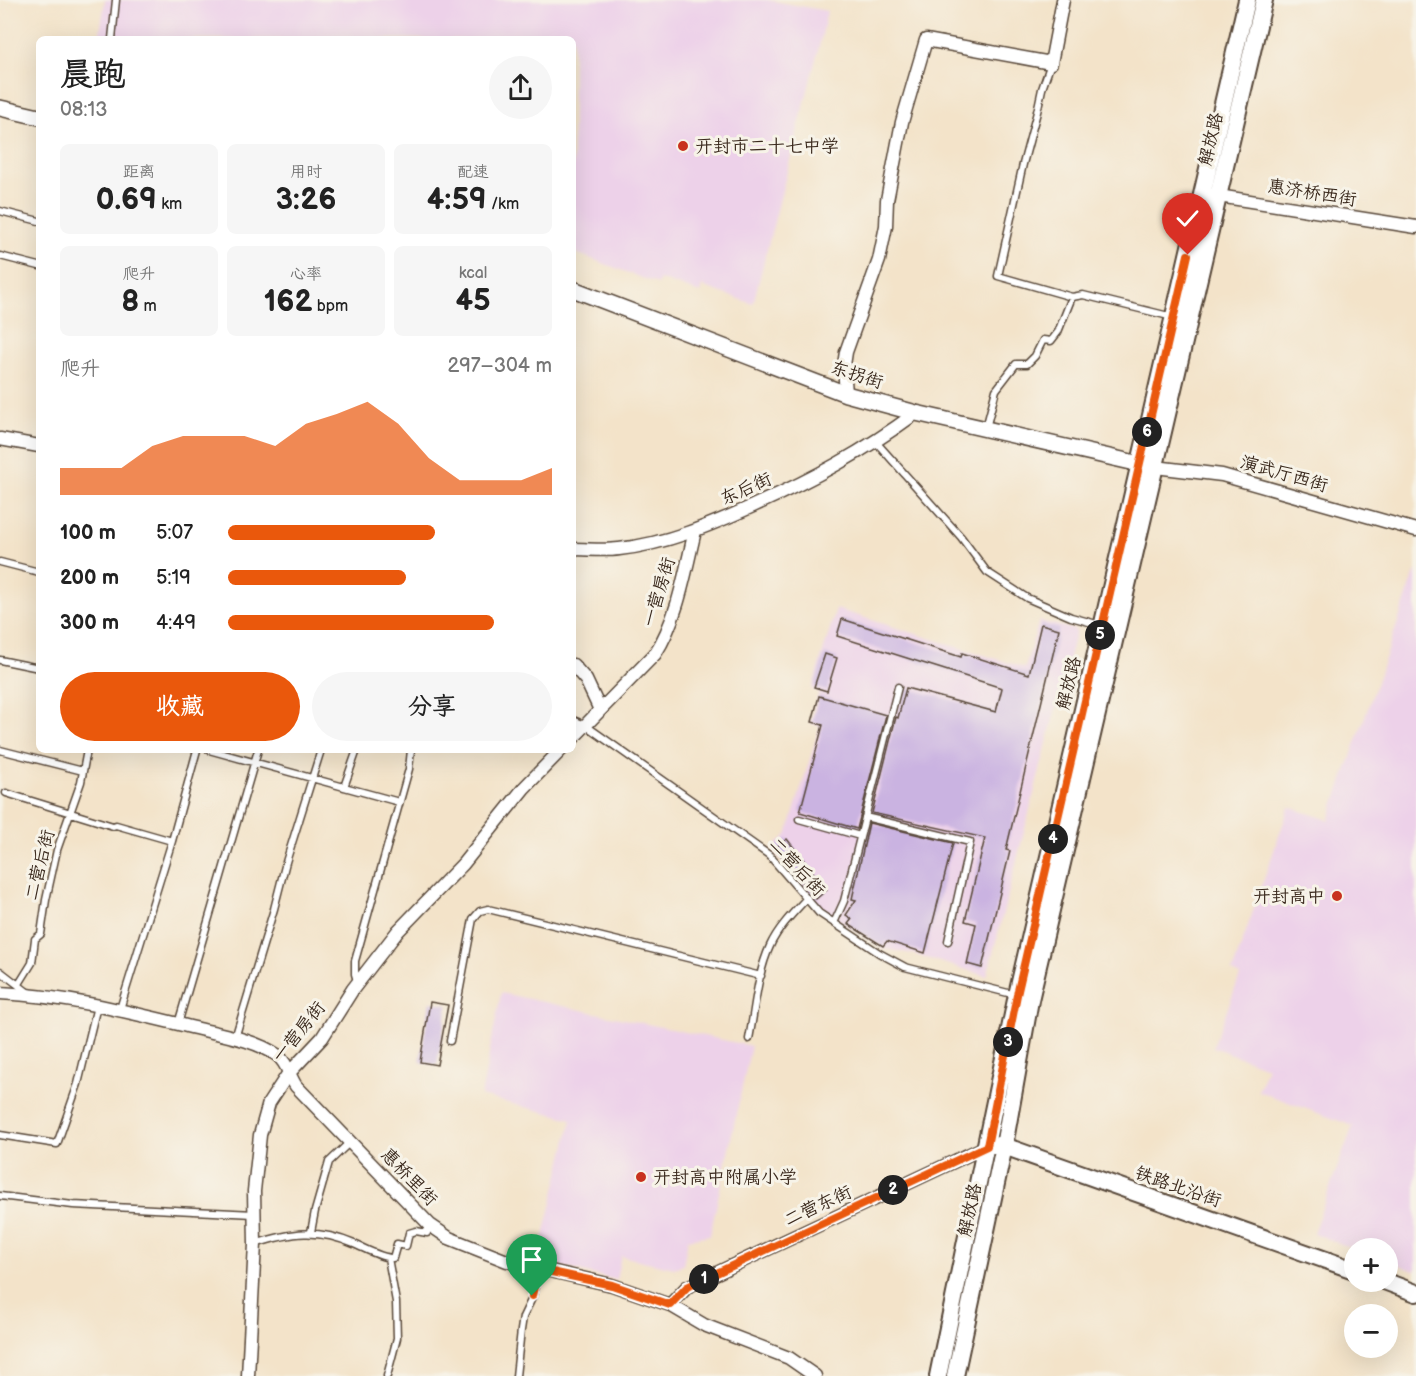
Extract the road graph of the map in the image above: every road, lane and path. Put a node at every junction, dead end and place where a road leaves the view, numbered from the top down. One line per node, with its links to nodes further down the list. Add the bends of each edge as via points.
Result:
1 (116, 0): 5 (lane)
2 (1064, 0): 6 (street)
3 (1247, 0): 9 (main road, 解放路)
4 (1264, 0): 9 (main road, 解放路)
5 (112, 36)
6 (1051, 63): 16 (lane, via 998,276); 18 (street, via 926,40 902,122 879,260 846,352)
7 (0, 108): 8 (street)
8 (36, 116)
9 (1210, 195): 12 (street, 惠济桥西街); 17 (main road, 解放路); 24 (main road, 解放路)
10 (0, 211): 11 (lane)
11 (36, 220)
12 (1416, 227)
13 (0, 256): 14 (lane)
14 (36, 265)
15 (576, 290): 18 (street, 东拐街)
16 (1072, 297): 17 (lane, via 1083,295); 20 (lane, via 1051,341 1043,340 1027,364 1016,364 996,390)
17 (1174, 317): 24 (main road, 解放路)
18 (846, 394): 19 (street, 东拐街)
19 (916, 413): 20 (street, 东拐街); 22 (street, 东后街)
20 (986, 429): 24 (street, 东拐街)
21 (0, 438): 23 (street)
22 (876, 442): 26 (street, 东后街, via 808,481); 30 (lane, via 987,572 1027,597)
23 (36, 445)
24 (1147, 466): 25 (street, 演武厅西街, via 1222,475); 30 (main road, 解放路); 77 (main road, 解放路, via 1030,1000)
25 (1416, 530)
26 (695, 531): 27 (street, 东后街, via 618,549); 35 (street, 一营房街, via 661,645)
27 (576, 549)
28 (0, 562): 29 (lane)
29 (36, 571)
30 (1103, 626): 66 (main road, 解放路)
31 (0, 660): 32 (lane)
32 (36, 667)
33 (576, 669): 35 (street)
34 (898, 687): 53 (lane)
35 (600, 710): 36 (street, 一营房街)
36 (579, 723): 57 (lane, 二营后街, via 769,855)
37 (0, 750): 47 (lane)
38 (86, 753): 47 (lane, 二营后街)
39 (196, 753): 56 (lane)
40 (220, 753): 46 (lane)
41 (257, 753): 46 (lane)
42 (320, 753): 48 (lane)
43 (356, 753): 49 (lane)
44 (411, 753): 51 (lane)
45 (558, 753): 62 (street, 一营房街, via 463,864 398,931)
46 (255, 762): 48 (lane); 69 (lane)
47 (83, 771): 52 (lane, 二营后街)
48 (311, 777): 49 (lane); 70 (lane)
49 (344, 787): 51 (lane)
50 (6, 793): 52 (lane)
51 (399, 802): 62 (lane, via 355,961)
52 (70, 812): 56 (lane); 63 (lane, 二营后街, via 50,878 41,934 35,939 32,963)
53 (865, 817): 55 (lane); 59 (lane, via 970,842)
54 (799, 819): 55 (lane)
55 (860, 836): 58 (lane, via 844,901)
56 (172, 841): 68 (lane)
57 (807, 898): 58 (lane, 二营后街); 61 (lane, via 776,934)
58 (834, 923): 66 (lane, 二营后街, via 905,967)
59 (948, 941)
60 (0, 971): 63 (lane)
61 (761, 975): 71 (lane); 72 (lane, via 488,909 473,919)
62 (358, 983): 73 (street, 一营房街, via 322,1038)
63 (19, 984): 65 (lane)
64 (0, 993): 65 (street, 惠桥里街)
65 (31, 994): 67 (street, 惠桥里街)
66 (1017, 995): 76 (main road, 解放路)
67 (97, 1006): 68 (street, 惠桥里街); 74 (lane, via 78,1084 57,1144)
68 (120, 1009): 69 (street, 惠桥里街)
69 (178, 1024): 70 (street, 惠桥里街)
70 (235, 1038): 73 (street, 惠桥里街, via 280,1057)
71 (749, 1039)
72 (450, 1041)
73 (288, 1074): 75 (street, 惠桥里街); 79 (street, 一营房街, via 269,1103 260,1135)
74 (0, 1135)
75 (351, 1142): 80 (street, 惠桥里街); 81 (lane, via 329,1162)
76 (987, 1146): 77 (main road, 铁路北沿街); 88 (street, 二营东街, via 687,1287); 93 (main road, 解放路)
77 (1004, 1146): 84 (main road, 铁路北沿街); 94 (main road, 解放路)
78 (0, 1196): 79 (lane, via 73,1205)
79 (254, 1214): 82 (street, 一营房街)
80 (430, 1225): 83 (lane, via 427,1233 409,1233 406,1245 397,1244 393,1258); 85 (street, 惠桥里街, via 473,1249)
81 (311, 1232): 82 (lane, via 285,1234); 83 (lane, via 342,1239)
82 (255, 1244): 89 (street, 一营房街)
83 (388, 1258): 90 (lane, via 396,1302 397,1338)
84 (1344, 1266)
85 (538, 1269): 88 (street, 惠桥里街, via 612,1285); 91 (lane, via 520,1330)
86 (1398, 1286): 87 (main road)
87 (1416, 1293)
88 (670, 1305): 92 (street, 惠桥里街, via 704,1325 789,1358)
89 (248, 1376)
90 (387, 1376)
91 (516, 1376)
92 (815, 1376)
93 (938, 1376)
94 (955, 1376)

